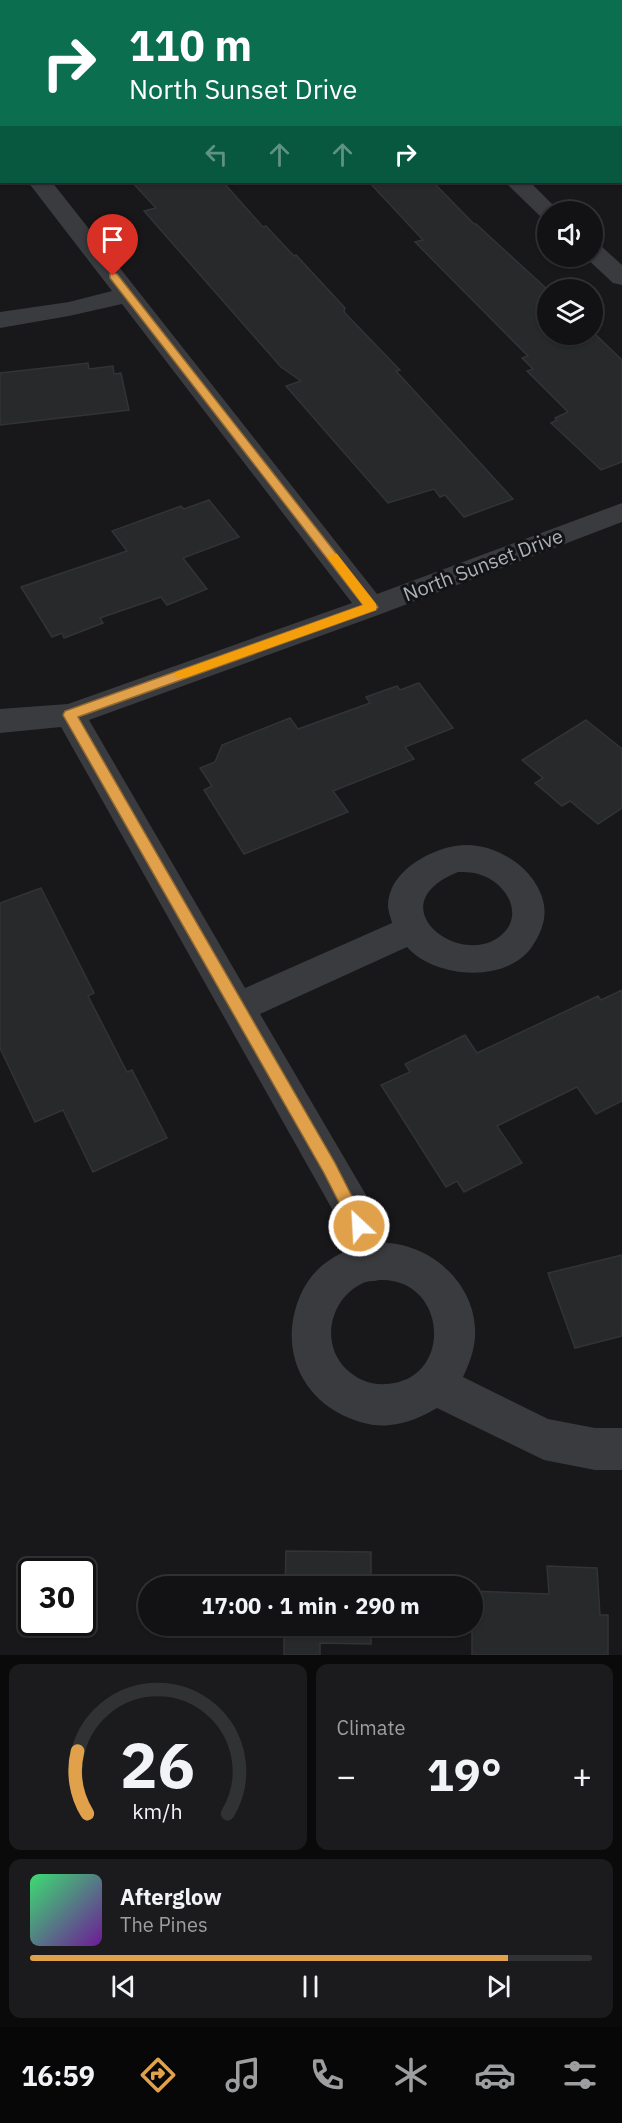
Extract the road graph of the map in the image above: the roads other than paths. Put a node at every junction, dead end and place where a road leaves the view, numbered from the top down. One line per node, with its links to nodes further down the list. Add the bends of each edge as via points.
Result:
1 (41, 183): 6 (street)
2 (518, 183): 3 (street)
3 (537, 201)
4 (603, 261): 5 (street)
5 (622, 278)
6 (128, 295): 7 (street); 9 (street)
7 (0, 320)
8 (622, 512): 9 (street, North Sunset Drive)
9 (371, 607): 10 (street, North Sunset Drive)
10 (70, 715): 11 (street, North Sunset Drive); 13 (street)
11 (0, 721)
12 (411, 930): 13 (street)
13 (238, 1007): 14 (street, via 352,1208)
14 (374, 1263): 15 (street, via 396,1264 418,1272 436,1285 450,1303 456,1324 456,1347 449,1368); 15 (street, via 352,1268 334,1279 319,1296 310,1316 309,1338 315,1360 328,1380 369,1403 393,1404 416,1398)
15 (435, 1385): 16 (street, via 544,1439 595,1449)
16 (622, 1449)

